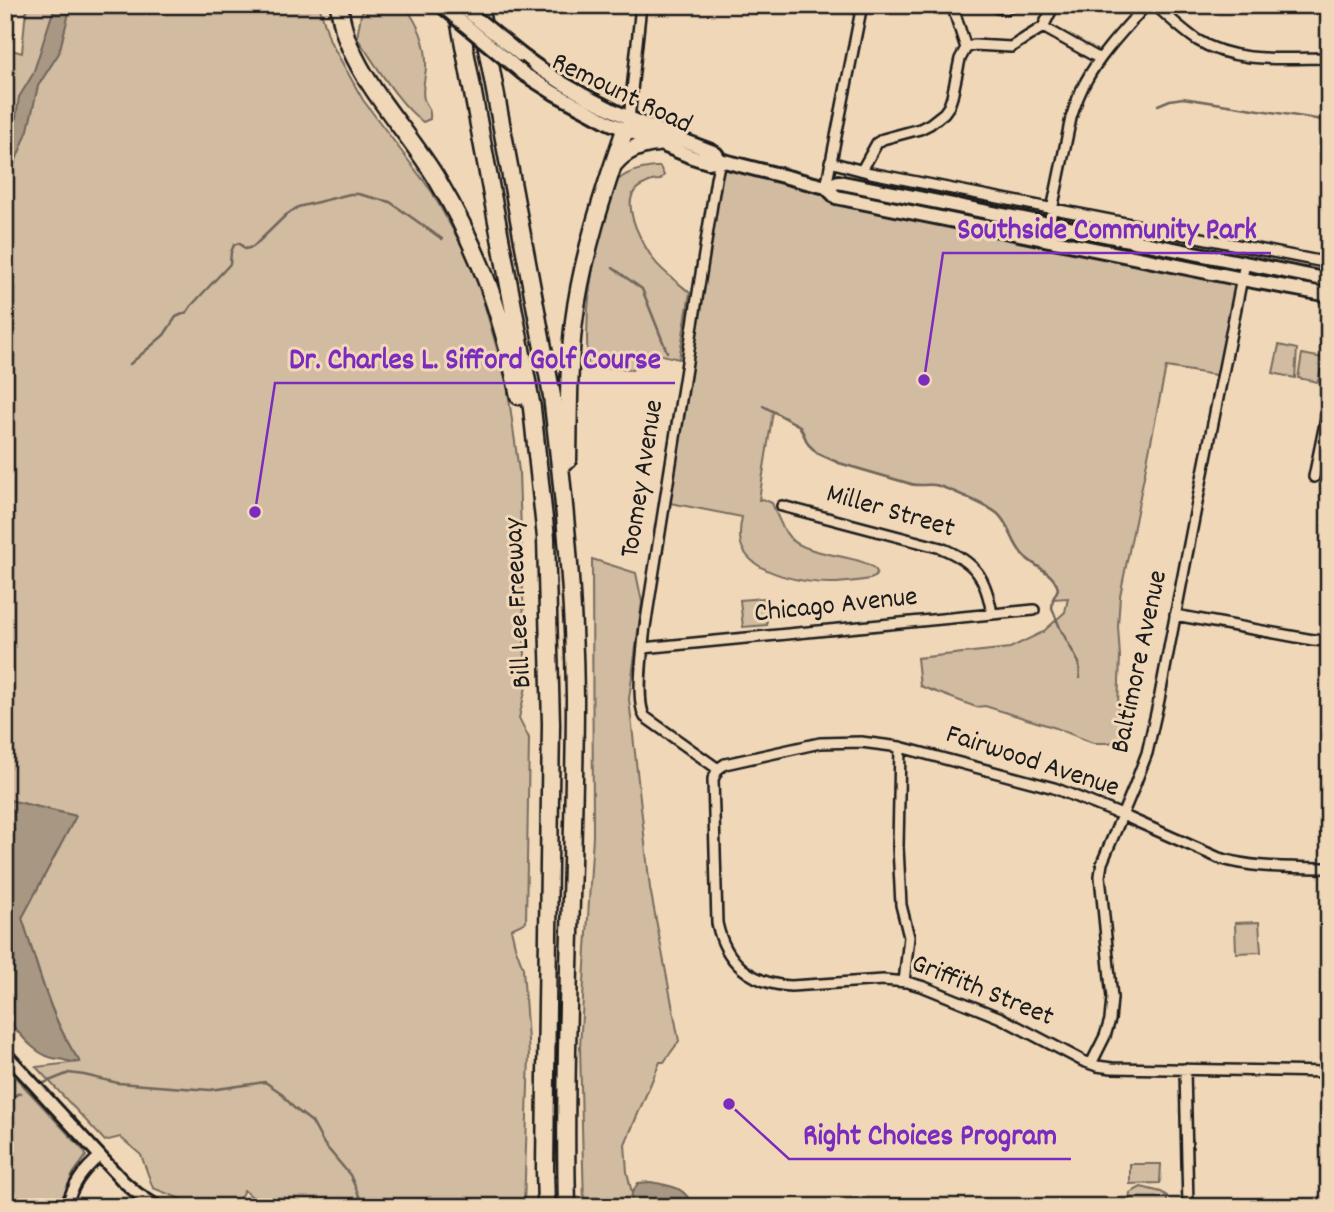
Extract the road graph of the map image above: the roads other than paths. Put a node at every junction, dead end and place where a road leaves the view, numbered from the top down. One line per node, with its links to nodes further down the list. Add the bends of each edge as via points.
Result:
1 (339, 5): 36 (highway, via 356,61 437,179 484,271 507,341)
2 (441, 5): 17 (main road, Remount Road, bridge, via 524,74 582,110)
3 (458, 5): 17 (main road, Remount Road, bridge, via 521,55); 36 (highway, Bill Lee Freeway, via 532,408)
4 (479, 5): 35 (highway, Bill Lee Freeway, via 552,396)
5 (641, 5): 17 (street)
6 (862, 5): 20 (street)
7 (952, 5): 14 (street)
8 (996, 5): 9 (street, via 1006,9)
9 (1015, 5)
10 (1054, 5): 13 (street)
11 (1146, 5): 16 (street)
12 (1155, 5): 15 (street, via 1198,41 1229,54)
13 (1043, 27): 14 (street, via 1011,47); 16 (street)
14 (966, 48): 22 (street, via 944,113 920,129 877,143)
15 (1329, 58)
16 (1100, 59): 24 (street, via 1077,99)
17 (627, 124): 18 (main road, Remount Road); 19 (main road, Remount Road, via 711,151); 21 (highway)
18 (657, 143): 19 (main road, Remount Road, via 706,162); 21 (highway, via 630,150)
19 (720, 160): 23 (main road, Remount Road); 41 (street, Toomey Avenue)
20 (830, 162): 22 (street); 23 (street)
21 (613, 166): 35 (highway, via 573,322)
22 (862, 170): 24 (street)
23 (825, 187): 25 (main road, Remount Road, via 838,182); 26 (main road, Remount Road, via 836,197)
24 (1052, 209): 25 (street); 28 (street)
25 (1049, 224): 26 (street); 27 (main road, Remount Road)
26 (1046, 239): 29 (main road, Remount Road)
27 (1245, 263): 29 (street, Baltimore Avenue); 30 (main road, Remount Road)
28 (1329, 263)
29 (1241, 279): 31 (main road, Remount Road); 39 (street, Baltimore Avenue)
30 (1329, 280)
31 (1329, 295)
32 (1329, 404): 33 (street)
33 (1314, 477)
34 (782, 506): 38 (street, Miller Street, via 954,553 985,584)
35 (566, 533): 55 (highway, Bill Lee Freeway, via 575,697)
36 (545, 538): 54 (highway, Bill Lee Freeway, via 551,724)
37 (1034, 610): 38 (street, Chicago Avenue)
38 (992, 614): 41 (street, Chicago Avenue)
39 (1175, 615): 40 (street); 44 (street, Baltimore Avenue, via 1147,753)
40 (1329, 641)
41 (643, 648): 43 (street, Toomey Avenue, via 645,717)
42 (900, 747): 43 (street, Fairwood Avenue, via 820,743); 44 (street, Fairwood Avenue, via 1054,788); 46 (street, via 898,847 901,905 909,937)
43 (718, 769): 46 (street, Griffith Street, via 713,779 716,915 723,943 735,962 752,976 778,986)
44 (1122, 815): 45 (street, Fairwood Avenue, via 1232,862); 48 (street, Baltimore Avenue, via 1100,876 1112,998 1105,1036)
45 (1329, 868)
46 (904, 982): 48 (street, Griffith Street, via 1000,1018)
47 (5, 1053): 51 (street)
48 (1091, 1064): 49 (street, Griffith Street)
49 (1185, 1069): 50 (street, Griffith Street); 56 (street)
50 (1329, 1072)
51 (100, 1156): 52 (street, via 77,1180); 53 (street, via 123,1181)
52 (66, 1207)
53 (158, 1207)
54 (546, 1207)
55 (567, 1207)
56 (1188, 1207)

